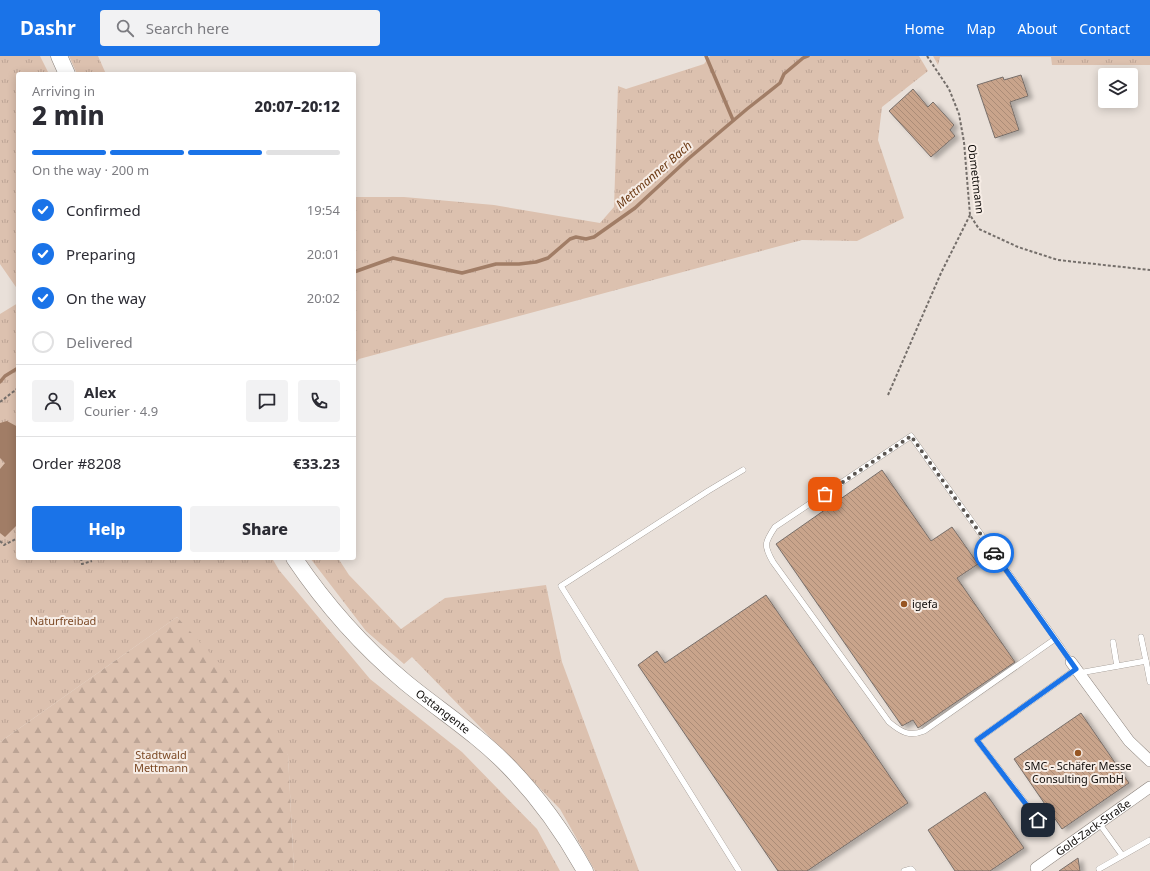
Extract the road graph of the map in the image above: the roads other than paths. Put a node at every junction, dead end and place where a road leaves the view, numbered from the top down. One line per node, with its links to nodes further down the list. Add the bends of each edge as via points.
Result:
1 (59, 56): 2 (main road)
2 (66, 72)
3 (743, 470): 21 (lane, via 561,586)
4 (295, 560): 20 (main road, Osttangente, via 324,600 368,648 405,682 512,770 550,816)
5 (1141, 637): 8 (lane)
6 (1055, 639): 6 (lane, via 911,436 775,526 767,540 766,550 773,562 889,722 903,733 916,734 924,731); 10 (lane)
7 (1113, 642): 9 (lane)
8 (1146, 661): 9 (lane); 11 (lane)
9 (1118, 666): 10 (lane)
10 (1075, 668): 12 (street, via 1129,741); 15 (lane, via 977,740)
11 (1150, 682)
12 (1150, 761)
13 (1150, 787): 14 (street, Gold-Zack-Straße)
14 (1099, 823): 17 (lane); 18 (street, Gold-Zack-Straße)
15 (1047, 831)
16 (1150, 840): 17 (lane)
17 (1122, 855): 19 (lane)
18 (1033, 869)
19 (1099, 869)
20 (585, 871)
21 (739, 871)
22 (904, 871): 23 (lane)
23 (913, 871)

